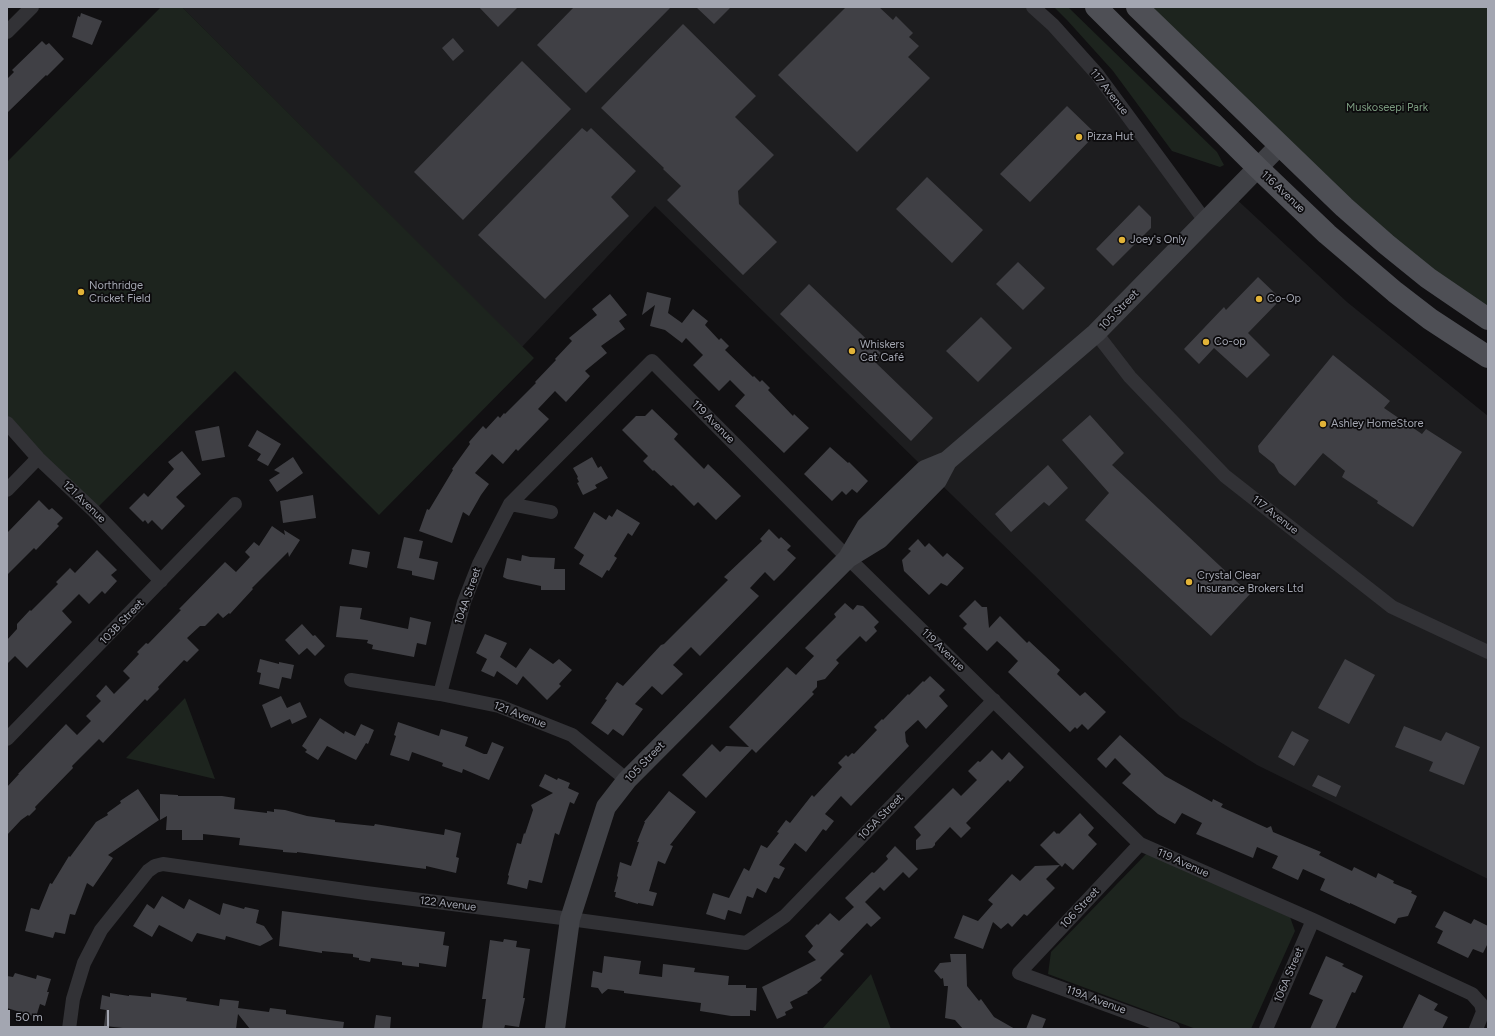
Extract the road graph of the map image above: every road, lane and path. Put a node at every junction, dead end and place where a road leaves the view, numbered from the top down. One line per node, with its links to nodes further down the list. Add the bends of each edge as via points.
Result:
1 (32, 7): 5 (street)
2 (1033, 7): 8 (street, 117 Avenue, via 1053,25 1097,74)
3 (1096, 7): 7 (main road, 116 Avenue)
4 (1137, 7): 6 (main road)
5 (7, 32)
6 (1280, 145): 7 (street, 105 Street); 9 (main road, via 1386,244 1428,278)
7 (1258, 168): 8 (street, 105 Street); 11 (main road, 116 Avenue, via 1327,234 1395,292 1430,319)
8 (1206, 222): 10 (street, 105 Street)
9 (1488, 320)
10 (1096, 333): 18 (street, 105 Street, via 947,461 925,470 866,527); 20 (street, 117 Avenue, via 1130,377 1225,476 1392,607)
11 (1488, 357)
12 (7, 423): 13 (street, 121 Avenue)
13 (38, 458): 14 (street); 19 (street, 121 Avenue, via 94,511)
14 (7, 490)
15 (235, 504): 19 (street, 103B Street)
16 (510, 504): 17 (street); 18 (street, 119 Avenue, via 652,361); 22 (street, 104A Street, via 479,564 464,602)
17 (551, 512)
18 (848, 558): 23 (street, 119 Avenue); 25 (street, 105 Street)
19 (161, 581): 24 (street, 103B Street)
20 (1488, 652)
21 (351, 680): 22 (street, 121 Avenue)
22 (440, 694): 25 (street, 121 Avenue, via 499,706 572,735)
23 (994, 700): 26 (street, 119 Avenue); 29 (street, 105A Street, via 785,916)
24 (7, 739)
25 (627, 780): 27 (street, 105 Street, via 606,808)
26 (1140, 844): 28 (street, 119 Avenue); 30 (street, 106 Street)
27 (570, 919): 29 (street, 122 Avenue, via 746,943); 31 (street, 122 Avenue, via 163,864 148,871 101,930 84,963 73,999); 32 (street, 105 Street)
28 (1313, 920): 34 (street, 106A Street); 35 (street, 119 Avenue, via 1472,994 1481,1004 1483,1012)
29 (764, 930)
30 (1019, 973): 33 (street, 119A Avenue)
31 (69, 1029)
32 (555, 1029)
33 (1173, 1029)
34 (1266, 1029)
35 (1476, 1029)

